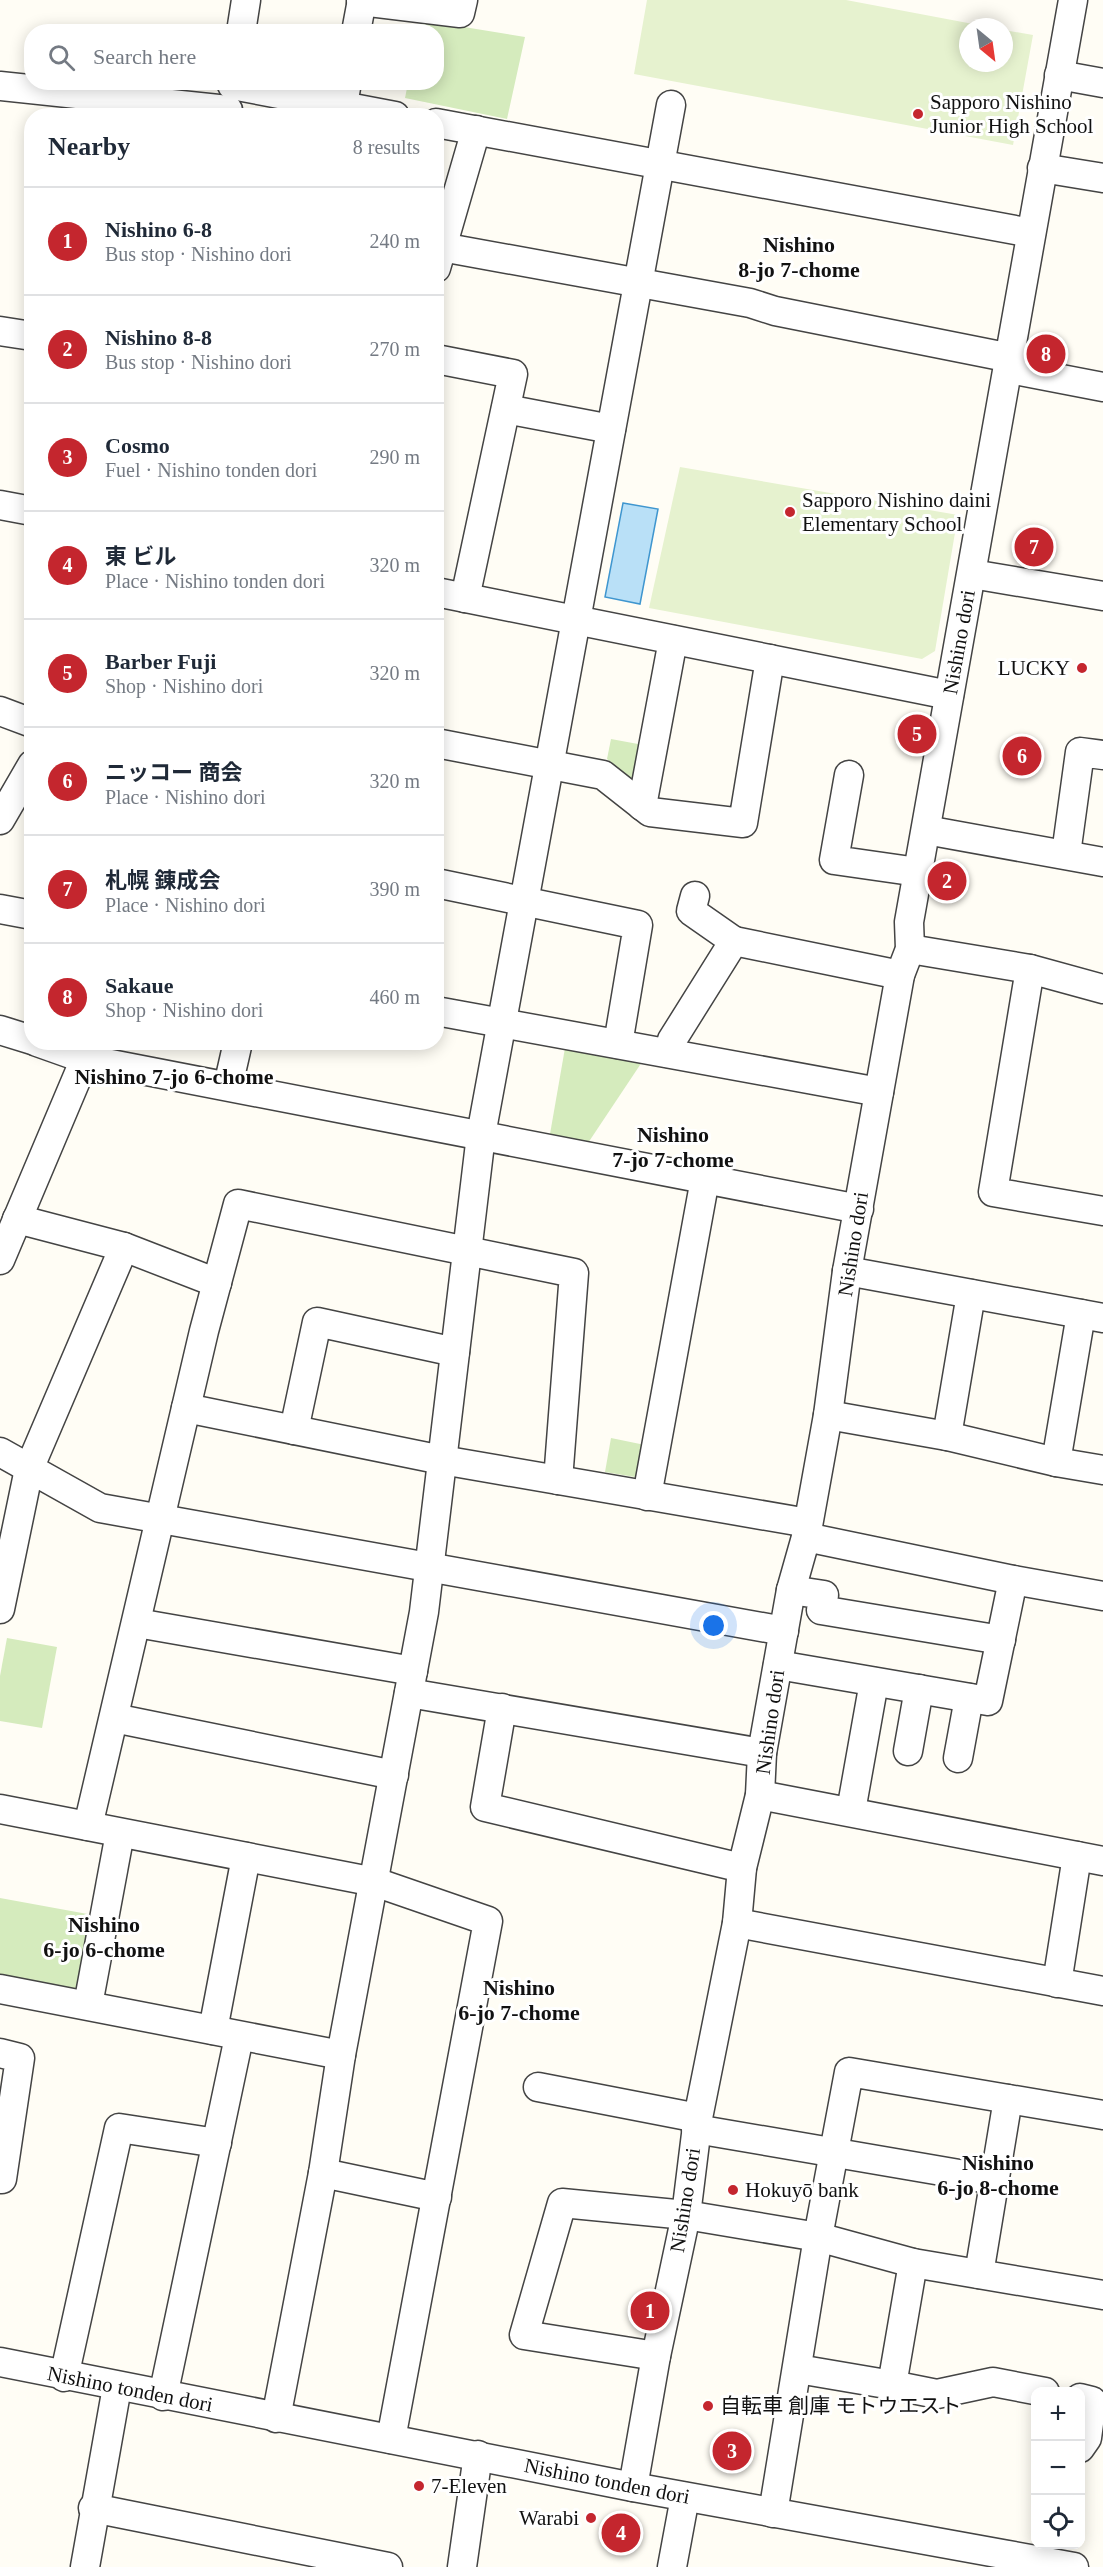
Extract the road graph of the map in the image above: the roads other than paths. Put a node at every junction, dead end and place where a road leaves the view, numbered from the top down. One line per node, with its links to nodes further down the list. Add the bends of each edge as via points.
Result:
1 (463, 0): 4 (street, via 460,13)
2 (1073, 0): 7 (street, Nishino dori)
3 (239, 1): 5 (street)
4 (362, 1): 6 (street)
5 (240, 24)
6 (358, 24)
7 (1059, 75): 8 (street); 18 (street, Nishino dori)
8 (1103, 83)
9 (0, 86): 13 (street)
10 (230, 98): 11 (street); 13 (street)
11 (343, 101): 14 (street)
12 (671, 105): 17 (street)
13 (104, 106)
14 (367, 108)
15 (444, 124): 16 (street)
16 (476, 130): 17 (street); 21 (street)
17 (660, 164): 20 (street); 23 (street)
18 (1042, 168): 19 (street); 20 (street, Nishino dori)
19 (1103, 178)
20 (1031, 232): 27 (street, Nishino dori)
21 (444, 234)
22 (444, 255): 23 (street)
23 (638, 283): 27 (street, via 750,303); 30 (street)
24 (0, 331): 25 (street)
25 (24, 335)
26 (444, 361): 29 (street, via 513,374)
27 (1010, 363): 28 (street); 33 (street, Nishino dori)
28 (1103, 387)
29 (506, 409): 30 (street); 36 (street)
30 (611, 429): 37 (street)
31 (0, 505): 32 (street)
32 (24, 510)
33 (972, 574): 35 (street); 40 (street, Nishino dori)
34 (444, 594): 36 (street)
35 (1103, 596)
36 (465, 598): 37 (street)
37 (576, 620): 38 (street); 45 (street)
38 (674, 640): 39 (street); 48 (street)
39 (770, 659): 40 (street); 48 (street, via 743,823 650,812)
40 (949, 695): 50 (street, Nishino dori)
41 (0, 711): 42 (street)
42 (24, 720)
43 (444, 744): 45 (street)
44 (1103, 755): 51 (street, via 1080,752)
45 (550, 762): 48 (street, via 603,774); 56 (street)
46 (849, 775): 53 (street, via 834,860)
47 (24, 794): 49 (street)
48 (642, 806)
49 (0, 820)
50 (926, 830): 51 (street); 53 (street, Nishino dori)
51 (1066, 854): 52 (street)
52 (1103, 862)
53 (918, 872): 60 (street, Nishino dori, via 909,922)
54 (444, 885): 56 (street)
55 (695, 896): 59 (street, via 691,911)
56 (524, 902): 65 (street); 68 (street, via 638,925)
57 (0, 909): 58 (street)
58 (24, 914)
59 (734, 941): 62 (street); 71 (street, via 672,1040)
60 (910, 949): 61 (street); 62 (street, Nishino dori)
61 (1030, 969): 63 (street); 78 (street, via 993,1192)
62 (900, 975): 74 (street, Nishino dori)
63 (1103, 989)
64 (444, 1013): 65 (street)
65 (501, 1024): 68 (street); 75 (street)
66 (0, 1030): 67 (street)
67 (24, 1038)
68 (618, 1044): 71 (street)
69 (60, 1050): 72 (street)
70 (236, 1050): 73 (street)
71 (668, 1053): 74 (street)
72 (85, 1059): 73 (street); 79 (street)
73 (228, 1086): 75 (street)
74 (879, 1092): 77 (street, Nishino dori)
75 (481, 1135): 76 (street); 81 (street)
76 (705, 1179): 77 (street); 98 (street)
77 (859, 1209): 83 (street, Nishino dori)
78 (1103, 1211)
79 (17, 1219): 80 (street); 82 (street)
80 (123, 1247): 84 (street); 95 (street)
81 (467, 1250): 84 (street, via 238,1204); 87 (street); 97 (street, via 574,1273)
82 (0, 1260)
83 (847, 1271): 85 (street); 89 (street, Nishino dori)
84 (217, 1283): 88 (street)
85 (971, 1294): 86 (street); 91 (street)
86 (1092, 1316): 94 (street)
87 (455, 1352): 90 (street, via 317,1322); 93 (street)
88 (186, 1408): 90 (street); 99 (street)
89 (828, 1415): 91 (street); 100 (street, Nishino dori)
90 (294, 1430): 93 (street)
91 (947, 1436): 94 (street)
92 (0, 1452): 95 (street)
93 (442, 1460): 97 (street); 101 (street)
94 (1056, 1462): 96 (street)
95 (29, 1469): 99 (street, via 99,1508); 105 (street)
96 (1103, 1470)
97 (558, 1480): 98 (street)
98 (647, 1496): 100 (street)
99 (161, 1518): 101 (street); 106 (street)
100 (807, 1530): 102 (street); 103 (street, Nishino dori)
101 (429, 1566): 107 (street); 110 (street)
102 (1013, 1580): 104 (street); 108 (street)
103 (791, 1590): 107 (street, Nishino dori); 108 (street, via 824,1595 821,1610)
104 (1103, 1596)
105 (0, 1609)
106 (137, 1623): 110 (street); 115 (street)
107 (784, 1631): 109 (street, Nishino dori)
108 (1001, 1640): 113 (street, via 988,1701)
109 (778, 1665): 111 (street); 117 (street, Nishino dori)
110 (411, 1682): 114 (street); 119 (street)
111 (874, 1682): 112 (street); 122 (street)
112 (919, 1689): 113 (street); 116 (street)
113 (969, 1698): 118 (street)
114 (502, 1708): 117 (street); 127 (street, via 485,1807)
115 (114, 1718): 119 (street); 123 (street)
116 (908, 1751)
117 (762, 1753): 120 (street, Nishino dori)
118 (958, 1758)
119 (394, 1775): 128 (street)
120 (760, 1795): 122 (street); 127 (street, Nishino dori)
121 (0, 1809): 123 (street)
122 (850, 1811): 126 (street)
123 (88, 1826): 124 (street)
124 (120, 1833): 125 (street); 133 (street)
125 (246, 1857): 128 (street); 134 (street)
126 (1090, 1859): 130 (street)
127 (742, 1868): 129 (street, Nishino dori)
128 (375, 1882): 136 (street); 146 (street, via 488,1921)
129 (737, 1923): 130 (street); 140 (street, Nishino dori)
130 (1057, 1983): 132 (street)
131 (0, 1989): 133 (street)
132 (1103, 1991)
133 (88, 2005): 134 (street)
134 (226, 2034): 136 (street); 141 (street)
135 (0, 2053): 144 (street, via 20,2058)
136 (341, 2055): 143 (street)
137 (538, 2087): 140 (street)
138 (1008, 2099): 139 (street); 142 (street, via 849,2072); 145 (street)
139 (1103, 2115)
140 (697, 2124): 142 (street); 147 (street, Nishino dori)
141 (217, 2143): 155 (street, via 119,2128); 159 (street)
142 (835, 2152): 145 (street); 148 (street)
143 (323, 2173): 146 (street); 161 (street)
144 (0, 2179)
145 (994, 2180): 150 (street)
146 (437, 2197): 162 (street)
147 (686, 2216): 148 (street); 152 (street, Nishino dori); 152 (street, via 562,2203 524,2335)
148 (818, 2236): 149 (street); 154 (street)
149 (913, 2263): 150 (street); 156 (street)
150 (979, 2274): 151 (street)
151 (1103, 2295)
152 (656, 2356): 165 (street, Nishino dori)
153 (0, 2362): 155 (street, Nishino tonden dori)
154 (798, 2369): 156 (street); 168 (street)
155 (64, 2377): 157 (street, Nishino tonden dori)
156 (892, 2385): 158 (street, via 937,2394 993,2382)
157 (117, 2387): 159 (street, Nishino tonden dori); 167 (street)
158 (1031, 2389)
159 (163, 2396): 161 (street, Nishino tonden dori)
160 (1085, 2399): 163 (street, via 1092,2401)
161 (276, 2418): 162 (street, Nishino tonden dori)
162 (391, 2439): 164 (street, Nishino tonden dori)
163 (1085, 2441)
164 (478, 2455): 165 (street, Nishino tonden dori); 173 (street)
165 (633, 2487): 166 (street, Nishino tonden dori)
166 (685, 2497): 168 (street, Nishino tonden dori); 174 (street)
167 (93, 2508): 171 (street); 172 (street)
168 (773, 2513): 170 (street, Nishino tonden dori)
169 (1035, 2552): 170 (street, Nishino tonden dori); 175 (street, Nishino tonden dori)
170 (970, 2558)
171 (85, 2567)
172 (388, 2567)
173 (462, 2567)
174 (672, 2567)
175 (1074, 2567)

